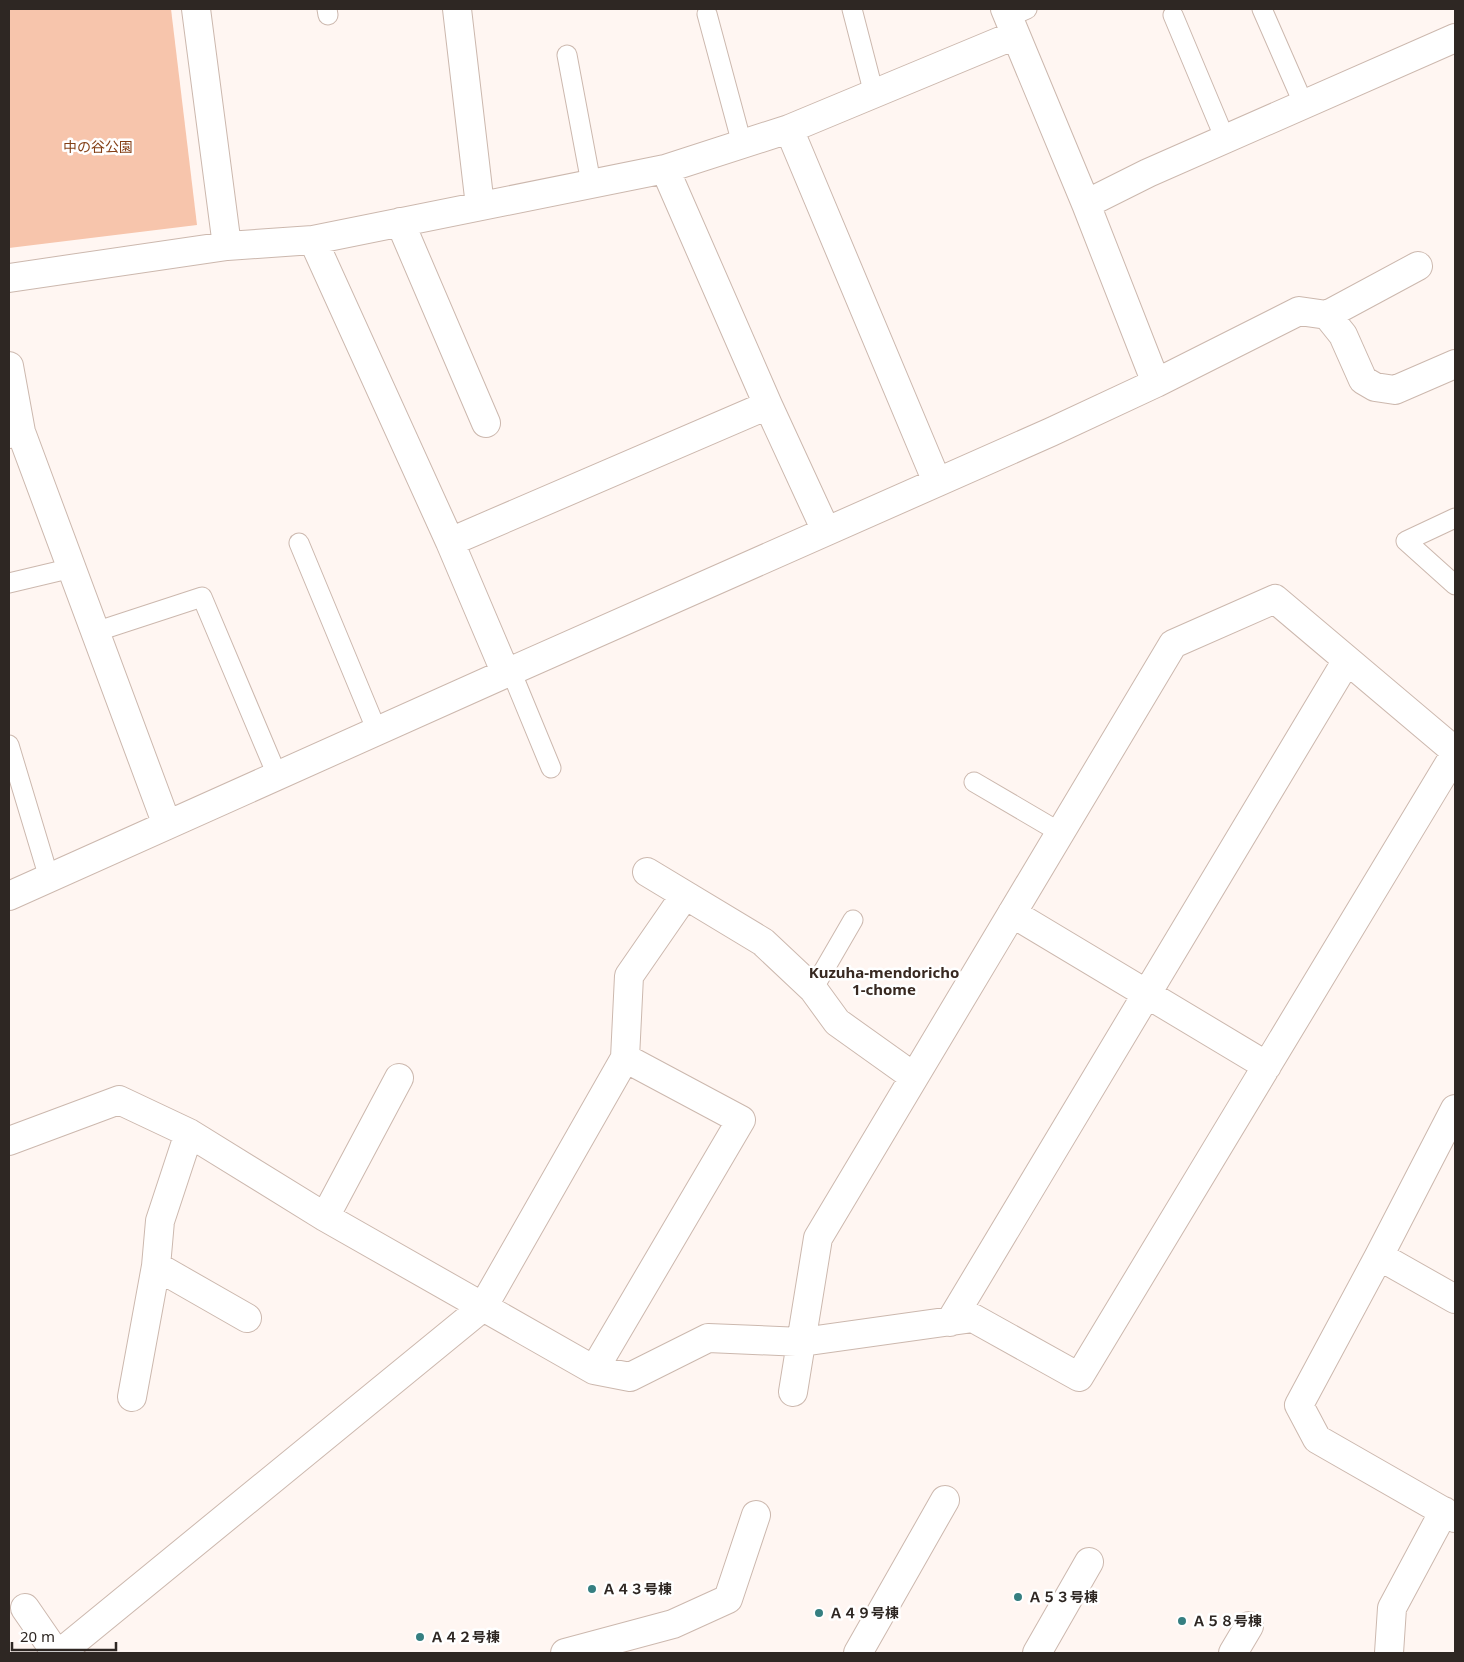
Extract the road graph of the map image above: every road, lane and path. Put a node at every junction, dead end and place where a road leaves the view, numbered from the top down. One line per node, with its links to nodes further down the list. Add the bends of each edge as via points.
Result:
1 (196, 9): 21 (street)
2 (457, 9): 18 (street)
3 (852, 9): 10 (lane)
4 (1262, 9): 11 (lane)
5 (707, 14): 14 (lane)
6 (1173, 15): 13 (lane)
7 (1014, 17): 10 (street); 17 (street)
8 (1455, 38): 11 (street)
9 (567, 55): 16 (lane)
10 (874, 94): 12 (street)
11 (1304, 104): 13 (street)
12 (789, 129): 14 (street); 31 (street)
13 (1225, 139): 17 (street)
14 (742, 144): 15 (street)
15 (664, 169): 16 (street); 28 (street)
16 (591, 183): 18 (street)
17 (1086, 204): 27 (street)
18 (480, 206): 19 (street)
19 (400, 222): 20 (street); 29 (street)
20 (313, 240): 21 (street); 34 (street)
21 (227, 246): 23 (street)
22 (1418, 266): 24 (street)
23 (9, 278)
24 (1327, 315): 25 (street, via 1343,335 1363,380 1375,387 1396,390); 27 (street, via 1299,311)
25 (1455, 364)
26 (9, 366): 30 (street)
27 (1156, 383): 31 (street)
28 (768, 406): 33 (street); 34 (street)
29 (486, 423)
30 (15, 433): 36 (street)
31 (938, 482): 33 (street)
32 (1455, 518): 38 (lane, via 1406,541)
33 (826, 532): 41 (street)
34 (450, 542): 41 (street)
35 (299, 543): 42 (lane)
36 (72, 568): 37 (lane); 39 (street)
37 (9, 583)
38 (1455, 584)
39 (95, 632): 46 (lane, via 202,597); 48 (street)
40 (1347, 660): 44 (street); 49 (street, via 1275,599 1173,644); 57 (street)
41 (508, 672): 42 (street); 45 (lane)
42 (377, 731): 46 (street)
43 (9, 745): 51 (lane)
44 (1455, 753): 59 (street)
45 (551, 768)
46 (277, 776): 48 (street)
47 (974, 782): 49 (lane)
48 (167, 825): 51 (street)
49 (1061, 833): 54 (street)
50 (647, 872): 52 (street)
51 (49, 878): 53 (street)
52 (685, 895): 56 (street, via 763,942); 58 (street, via 629,976)
53 (9, 896)
54 (1012, 913): 57 (street); 60 (street)
55 (853, 920): 56 (lane)
56 (813, 989): 60 (street, via 837,1022)
57 (1147, 994): 59 (street); 71 (street)
58 (625, 1058): 69 (street); 73 (street, via 741,1120)
59 (1267, 1066): 71 (street, via 1079,1377 973,1318)
60 (914, 1077): 72 (street, via 818,1238)
61 (399, 1078): 65 (street)
62 (1455, 1109): 66 (street)
63 (189, 1133): 64 (street, via 119,1100); 65 (street); 67 (street, via 160,1221)
64 (9, 1141)
65 (325, 1217): 69 (street)
66 (1379, 1256): 68 (street); 78 (street, via 1300,1405 1317,1439)
67 (156, 1266): 70 (street); 75 (street)
68 (1455, 1299)
69 (483, 1307): 73 (street); 82 (street)
70 (247, 1318)
71 (950, 1322): 72 (street)
72 (802, 1342): 73 (street, via 708,1338 630,1377); 74 (street)
73 (594, 1370)
74 (793, 1392)
75 (132, 1397)
76 (945, 1500): 84 (street)
77 (756, 1515): 83 (street, via 728,1599 673,1624)
78 (1450, 1515): 87 (street, via 1392,1608)
79 (1089, 1562): 85 (street)
80 (25, 1608): 82 (street)
81 (1249, 1626): 86 (street)
82 (58, 1653)
83 (565, 1653)
84 (858, 1653)
85 (1037, 1653)
86 (1233, 1653)
87 (1389, 1653)

